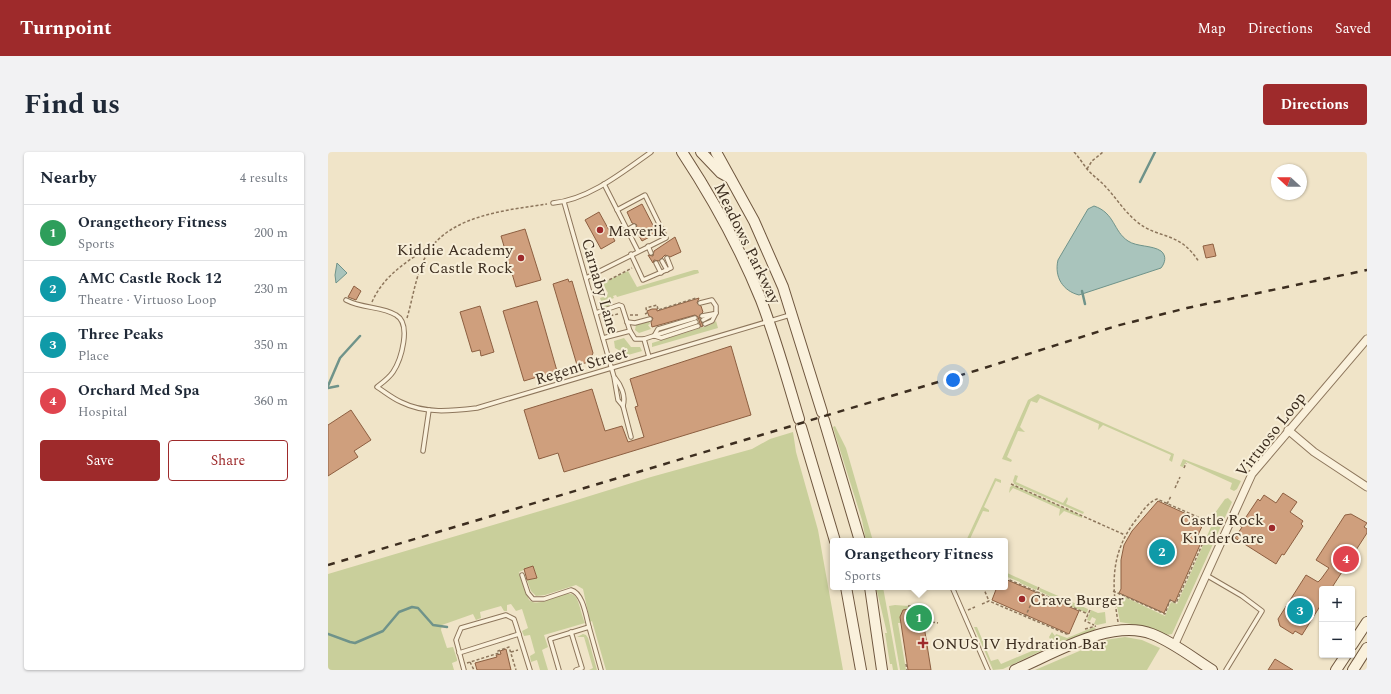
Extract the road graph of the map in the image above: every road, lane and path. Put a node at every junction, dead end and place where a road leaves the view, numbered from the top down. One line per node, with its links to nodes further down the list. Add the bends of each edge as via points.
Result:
1 (651, 152): 9 (lane)
2 (682, 152): 47 (main road, Meadows Parkway, via 732,236)
3 (701, 152): 8 (main road, via 722,173)
4 (716, 152): 8 (main road, Meadows Parkway)
5 (1074, 152): 7 (path)
6 (1103, 152): 7 (path)
7 (1087, 169): 28 (path, via 1135,221 1143,227 1171,236 1186,245)
8 (731, 178): 42 (main road, Meadows Parkway, via 767,248)
9 (604, 184): 10 (lane); 12 (lane)
10 (564, 202): 11 (lane); 33 (lane, Carnaby Lane)
11 (553, 203): 18 (path, via 496,212 471,219 454,228)
12 (617, 210): 13 (lane, via 645,195); 16 (lane)
13 (655, 215): 14 (lane); 17 (lane, via 666,238)
14 (650, 218)
15 (634, 226): 16 (lane)
16 (627, 230): 23 (lane)
17 (658, 241): 19 (lane); 21 (lane)
18 (437, 242): 38 (path, via 390,276 377,290); 51 (path, via 427,254 420,271)
19 (654, 244): 20 (lane); 22 (lane)
20 (648, 246): 23 (lane); 24 (lane)
21 (661, 247)
22 (656, 249)
23 (638, 251): 25 (lane)
24 (651, 253)
25 (631, 254): 32 (lane, via 643,280); 33 (lane)
26 (667, 258): 31 (lane, via 672,268)
27 (662, 261): 31 (lane)
28 (1199, 262)
29 (656, 263): 32 (lane)
30 (633, 267): 34 (path, via 607,281)
31 (667, 270): 32 (lane)
32 (661, 273)
33 (586, 278): 39 (lane, Carnaby Lane)
34 (595, 284)
35 (702, 296): 43 (path, via 658,310 657,305 646,308 647,313)
36 (346, 300): 38 (lane)
37 (700, 303): 40 (lane, via 714,301)
38 (370, 308): 51 (lane, via 396,315 402,319)
39 (596, 313): 48 (lane, via 622,306); 55 (lane, Carnaby Lane)
40 (716, 313): 44 (lane); 49 (lane, via 712,321)
41 (618, 314): 50 (path, via 609,316 612,324)
42 (792, 314): 47 (lane, Regent Street); 76 (main road, Meadows Parkway)
43 (630, 315)
44 (703, 318)
45 (650, 319): 48 (lane, via 635,323)
46 (696, 320): 54 (lane, via 658,329)
47 (769, 321): 58 (lane, Regent Street); 75 (main road, Meadows Parkway)
48 (627, 322): 53 (lane)
49 (705, 324)
50 (607, 325)
51 (405, 326): 60 (lane, Regent Street, via 398,364 389,377 377,387 401,402)
52 (698, 326): 54 (lane, via 661,338)
53 (630, 331): 55 (lane); 56 (lane, via 636,339)
54 (654, 336): 56 (lane)
55 (603, 338): 59 (lane, Carnaby Lane)
56 (644, 339): 58 (lane)
57 (1367, 339): 61 (street, Virtuoso Loop)
58 (649, 357): 59 (lane, Regent Street)
59 (611, 368): 60 (lane, Regent Street, via 477,408 446,412); 62 (lane, Carnaby Lane, via 618,400 623,406)
60 (429, 410): 63 (lane)
61 (1288, 430): 68 (street, via 1314,452); 78 (street, Virtuoso Loop, via 1252,474)
62 (632, 437)
63 (424, 450)
64 (1186, 463): 65 (path)
65 (1184, 468)
66 (1180, 476): 69 (path)
67 (1012, 484): 73 (path)
68 (1367, 487)
69 (1175, 488)
70 (1171, 496): 71 (path)
71 (1167, 504): 72 (path); 73 (path, via 1157,499 1153,500)
72 (1200, 518)
73 (1125, 535): 85 (path, via 1114,568)
74 (1206, 536): 85 (path, via 1176,603 1170,600 1164,614)
75 (834, 538)
76 (859, 538)
77 (522, 575): 101 (lane, via 528,593 533,598 540,599 575,591)
78 (1206, 575): 108 (street, Virtuoso Loop); 130 (lane, via 1262,611)
79 (1008, 579): 86 (path)
80 (1039, 587): 86 (path)
81 (847, 590): 124 (main road)
82 (870, 590): 125 (main road)
83 (953, 590): 127 (lane)
84 (984, 590): 87 (path)
85 (1113, 591): 97 (path)
86 (1037, 592): 94 (path); 95 (path)
87 (989, 601): 88 (path); 95 (path)
88 (982, 604)
89 (908, 606): 90 (path)
90 (912, 606)
91 (975, 608): 93 (path)
92 (1090, 610): 94 (path)
93 (966, 611)
94 (1088, 614): 100 (path, via 1085,621)
95 (1025, 617): 106 (path)
96 (932, 622): 99 (path)
97 (1118, 622)
98 (1367, 622): 107 (main road)
99 (938, 623)
100 (1094, 625): 102 (path); 103 (path)
101 (589, 627): 104 (lane); 123 (lane)
102 (1098, 627)
103 (1082, 630)
104 (571, 632): 121 (lane, via 550,639); 122 (lane, via 582,668)
105 (519, 634): 112 (lane); 112 (lane, via 514,619 506,615 465,626 457,636); 120 (lane)
106 (1070, 636)
107 (1355, 640)
108 (1174, 646): 128 (main road, via 1145,632 1132,629 1114,630); 129 (main road)
109 (1367, 648): 132 (main road)
110 (518, 650): 111 (path)
111 (511, 652): 114 (path, via 509,647 498,650 499,653); 119 (path)
112 (459, 653): 117 (lane)
113 (1344, 658): 131 (main road)
114 (470, 662): 115 (path); 118 (path)
115 (467, 663)
116 (906, 664): 126 (path)
117 (464, 670)
118 (474, 670)
119 (516, 670)
120 (530, 670)
121 (559, 670)
122 (576, 670)
123 (601, 670)
124 (861, 670)
125 (882, 670)
126 (907, 670)
127 (988, 670)
128 (1015, 670)
129 (1212, 670)
130 (1226, 670)
131 (1336, 670)
132 (1353, 670)

